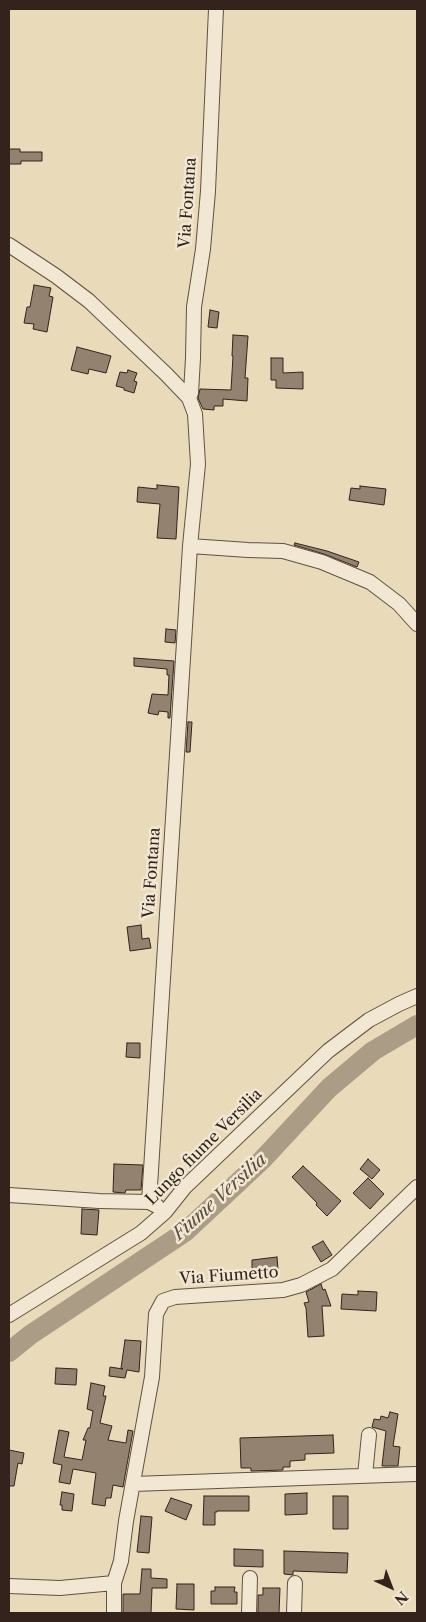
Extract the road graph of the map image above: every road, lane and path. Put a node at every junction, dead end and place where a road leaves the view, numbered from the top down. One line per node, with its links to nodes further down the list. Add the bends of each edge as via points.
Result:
1 (216, 9): 3 (street, Via Fontana, via 204,249 194,307)
2 (9, 245): 3 (street, via 89,302)
3 (189, 398): 4 (street, Via Fontana, via 195,414 198,464)
4 (190, 546): 5 (street, via 283,551 322,562 370,582 399,604); 9 (street, Via Fontana)
5 (417, 624)
6 (417, 996): 10 (street, Lungo fiume Versilia, via 369,1020 328,1051 185,1187)
7 (417, 1188): 15 (street, Via Fiumetto, via 332,1269 301,1285 283,1290 175,1297 163,1301 156,1314 152,1377)
8 (9, 1196): 9 (street)
9 (149, 1202): 10 (street)
10 (165, 1212): 11 (street, Lungo fiume Versilia, via 141,1233)
11 (9, 1314)
12 (369, 1435): 14 (street)
13 (416, 1474): 14 (street)
14 (365, 1476): 15 (street)
15 (133, 1484): 17 (street, Via Fiumetto, via 121,1561)
16 (250, 1578): 21 (street)
17 (114, 1583): 19 (street, via 60,1588); 20 (street, Via Fiumetto)
18 (295, 1583): 22 (street)
19 (9, 1586)
20 (114, 1613)
21 (249, 1613)
22 (294, 1613)

